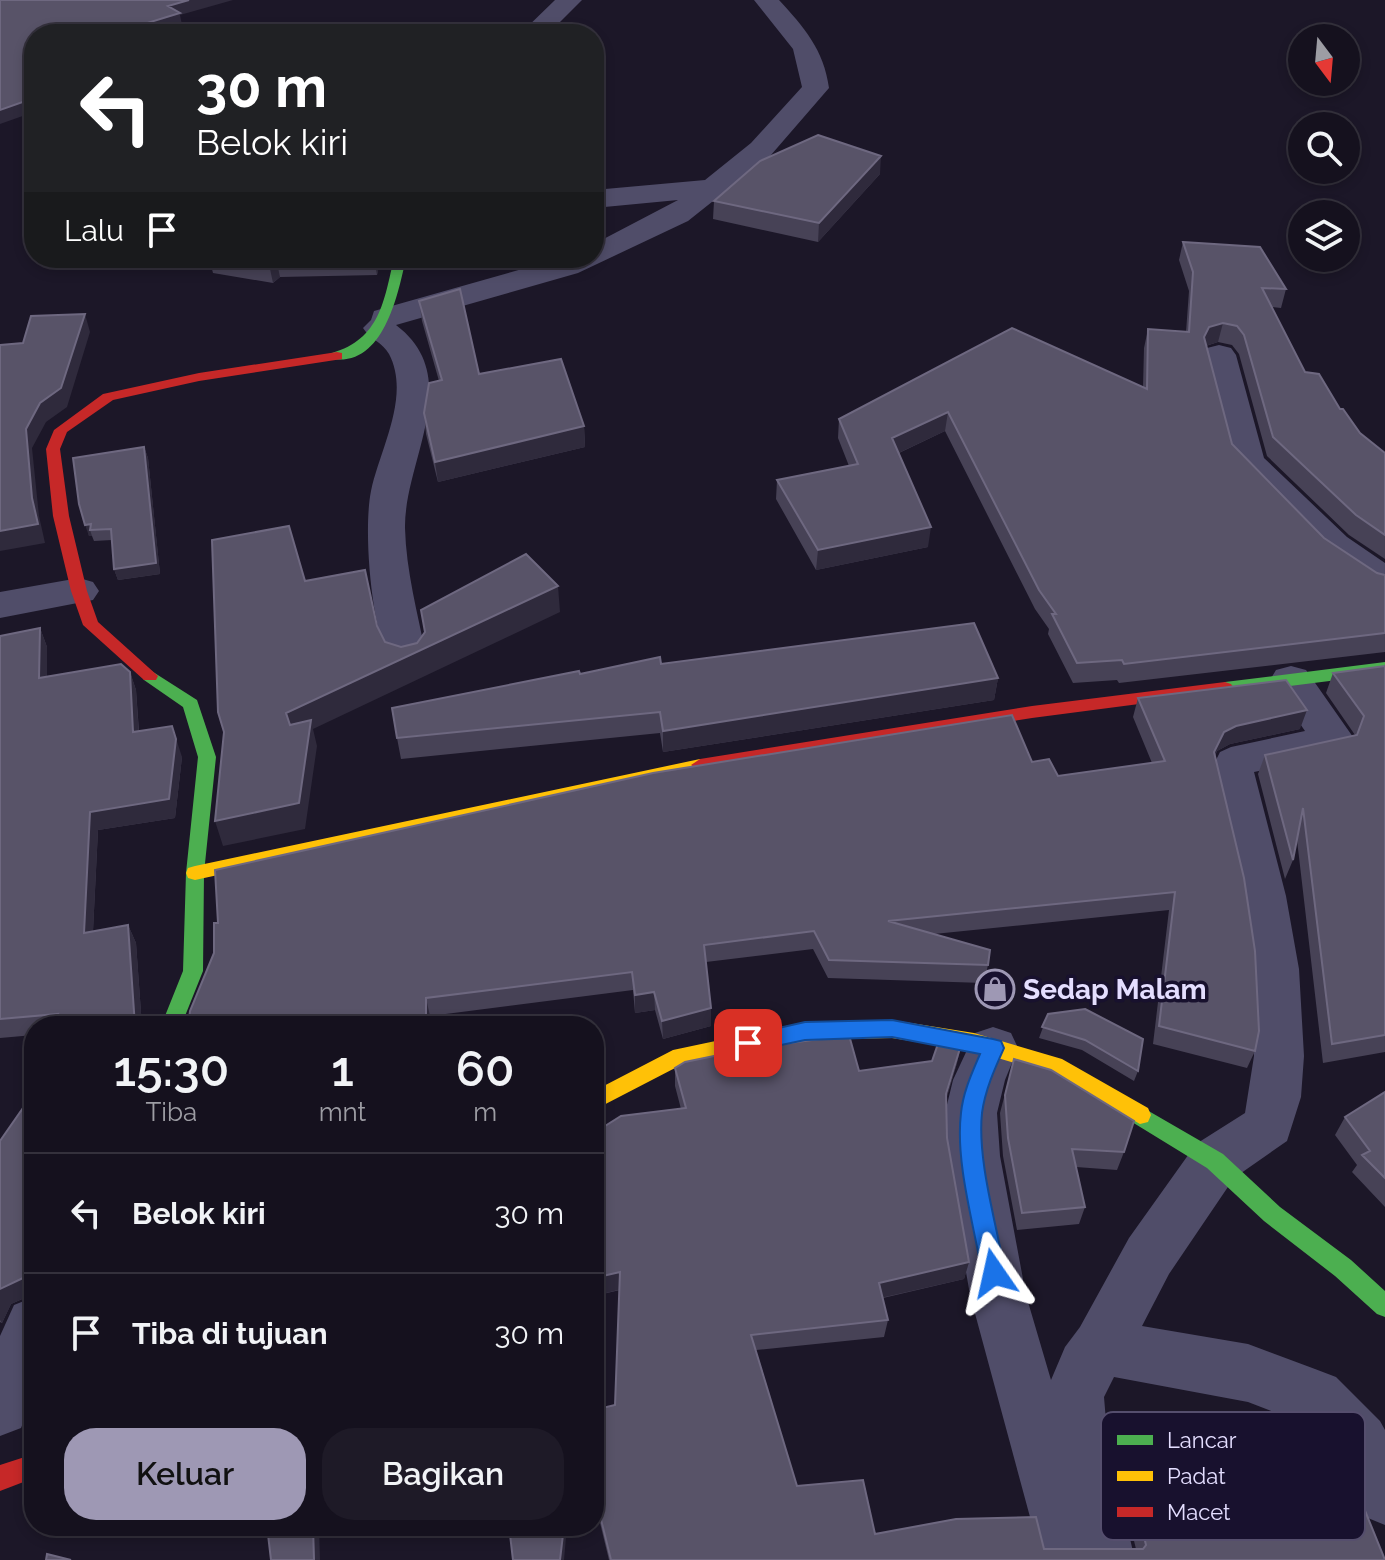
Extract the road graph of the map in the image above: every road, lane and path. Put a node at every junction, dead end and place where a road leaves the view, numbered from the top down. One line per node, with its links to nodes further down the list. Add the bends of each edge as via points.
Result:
1 (570, 0): 3 (street)
2 (766, 0): 4 (street, via 802,39 814,64 816,88 761,149)
3 (544, 24)
4 (713, 188): 5 (street); 6 (street, via 677,215)
5 (604, 198)
6 (604, 251)
7 (397, 268): 9 (street)
8 (566, 268): 9 (street)
9 (382, 323): 12 (street, via 348,354 108,397 61,430 53,449 61,516); 14 (street, via 405,351 413,382 387,509 390,573)
10 (1219, 355): 11 (street, via 1247,462 1333,546)
11 (1385, 581)
12 (79, 591): 13 (street); 17 (street, via 91,625 191,704 207,757)
13 (0, 605)
14 (406, 656)
15 (1385, 668): 16 (street)
16 (1291, 680): 17 (street, via 1032,712 653,773); 21 (street, via 1331,742 1246,758 1235,763 1232,772 1275,969 1279,1056 1274,1105 1268,1125)
17 (195, 873): 18 (street, via 193,971)
18 (175, 1016)
19 (993, 1048): 20 (street, via 892,1029 805,1031 673,1059); 21 (street, via 1062,1068); 31 (street, via 971,1113 973,1156 998,1295)
20 (604, 1096)
21 (1215, 1161): 22 (street); 23 (street, via 1149,1256)
22 (1385, 1306)
23 (1101, 1347): 26 (street, via 1248,1373 1315,1398); 32 (street, via 1074,1397 1078,1445)
24 (24, 1348): 25 (street)
25 (0, 1407)
26 (1329, 1412)
27 (1365, 1454): 30 (street)
28 (24, 1470): 29 (street)
29 (0, 1478)
30 (1385, 1494)
31 (1070, 1560)
32 (1103, 1560)

